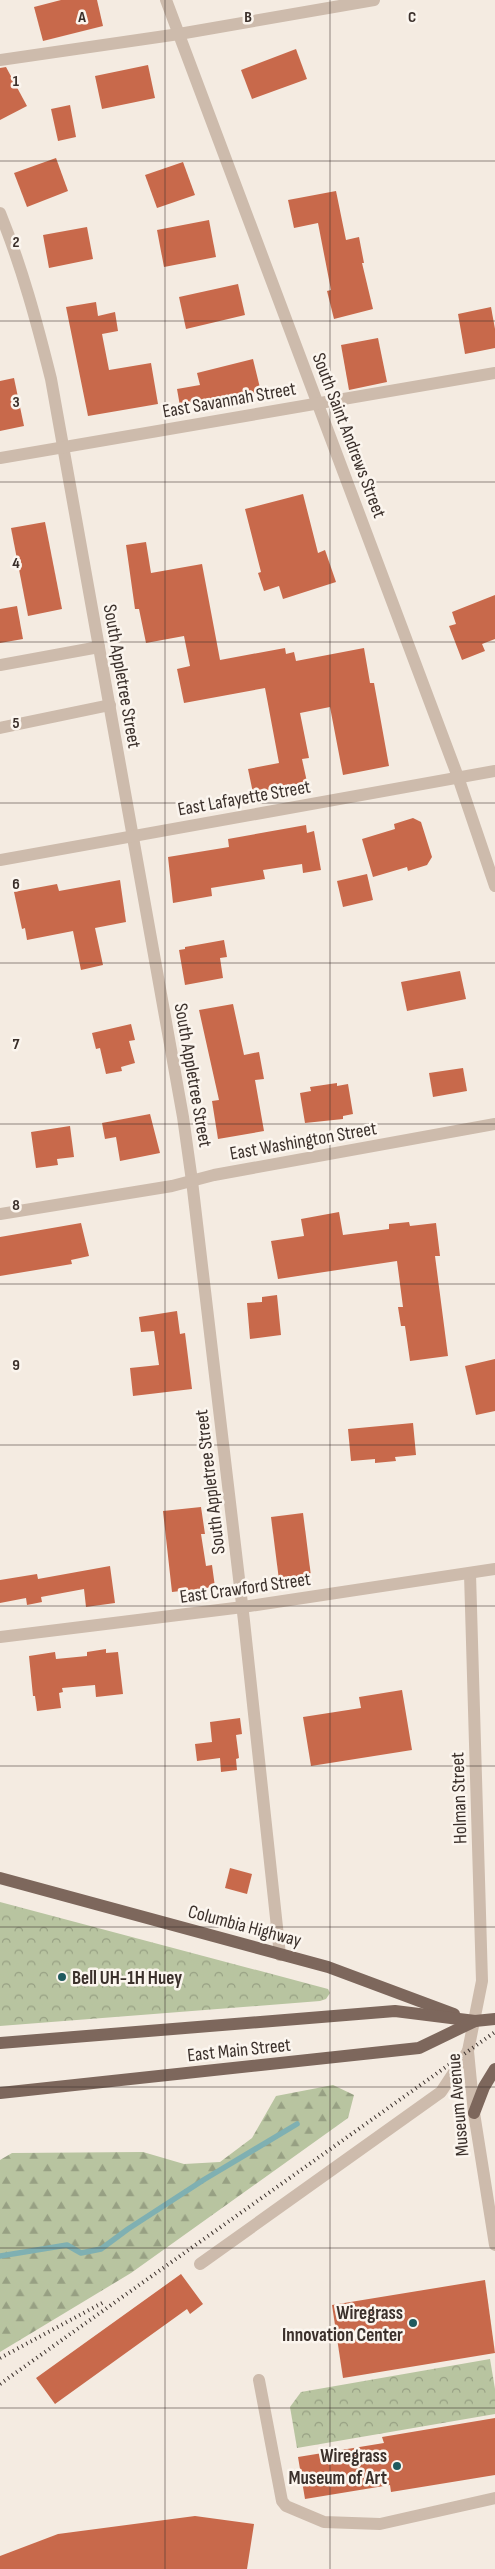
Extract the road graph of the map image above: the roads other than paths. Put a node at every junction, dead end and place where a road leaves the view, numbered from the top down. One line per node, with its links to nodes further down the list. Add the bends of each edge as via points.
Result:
1 (166, 0): 3 (street, South Saint Andrews Street)
2 (374, 0): 3 (street)
3 (179, 34): 4 (street); 7 (street, South Saint Andrews Street)
4 (0, 60)
5 (0, 213): 8 (street, South Appletree Street, via 19,262 39,330)
6 (495, 373): 7 (street, East Savannah Street)
7 (318, 402): 8 (street, East Savannah Street); 15 (street, South Saint Andrews Street)
8 (64, 448): 9 (street, East Savannah Street); 10 (street, South Appletree Street)
9 (0, 458)
10 (99, 647): 11 (street); 12 (street, South Appletree Street)
11 (0, 665)
12 (110, 705): 13 (street); 16 (street, South Appletree Street)
13 (0, 728)
14 (495, 771): 15 (street, East Lafayette Street)
15 (458, 777): 16 (street, East Lafayette Street); 18 (street, South Saint Andrews Street)
16 (133, 836): 17 (street, East Lafayette Street); 20 (street, South Appletree Street)
17 (0, 860)
18 (495, 886)
19 (495, 1124): 20 (street, East Washington Street)
20 (192, 1181): 21 (street, East Washington Street); 24 (street, South Appletree Street)
21 (0, 1214)
22 (495, 1570): 23 (street, East Crawford Street)
23 (470, 1574): 24 (street, East Crawford Street); 29 (street, Holman Street, via 482,1981)
24 (243, 1607): 25 (street, East Crawford Street); 27 (street, South Appletree Street)
25 (0, 1637)
26 (0, 1878): 27 (main road, Columbia Highway)
27 (280, 1955): 29 (main road, Columbia Highway, via 328,1967)
28 (495, 2019): 29 (main road, East Main Street)
29 (475, 2021): 30 (main road, East Main Street, via 394,2011); 31 (street, Museum Avenue); 33 (main road, East Main Street, via 419,2048)
30 (0, 2043)
31 (468, 2051): 34 (street, Museum Avenue); 36 (street, via 441,2092)
32 (495, 2069): 34 (main road)
33 (0, 2093)
34 (474, 2113): 35 (street, Museum Avenue)
35 (495, 2245)
36 (200, 2264)
37 (259, 2380): 38 (street, via 282,2501 286,2506 324,2522 380,2524)
38 (495, 2498)

